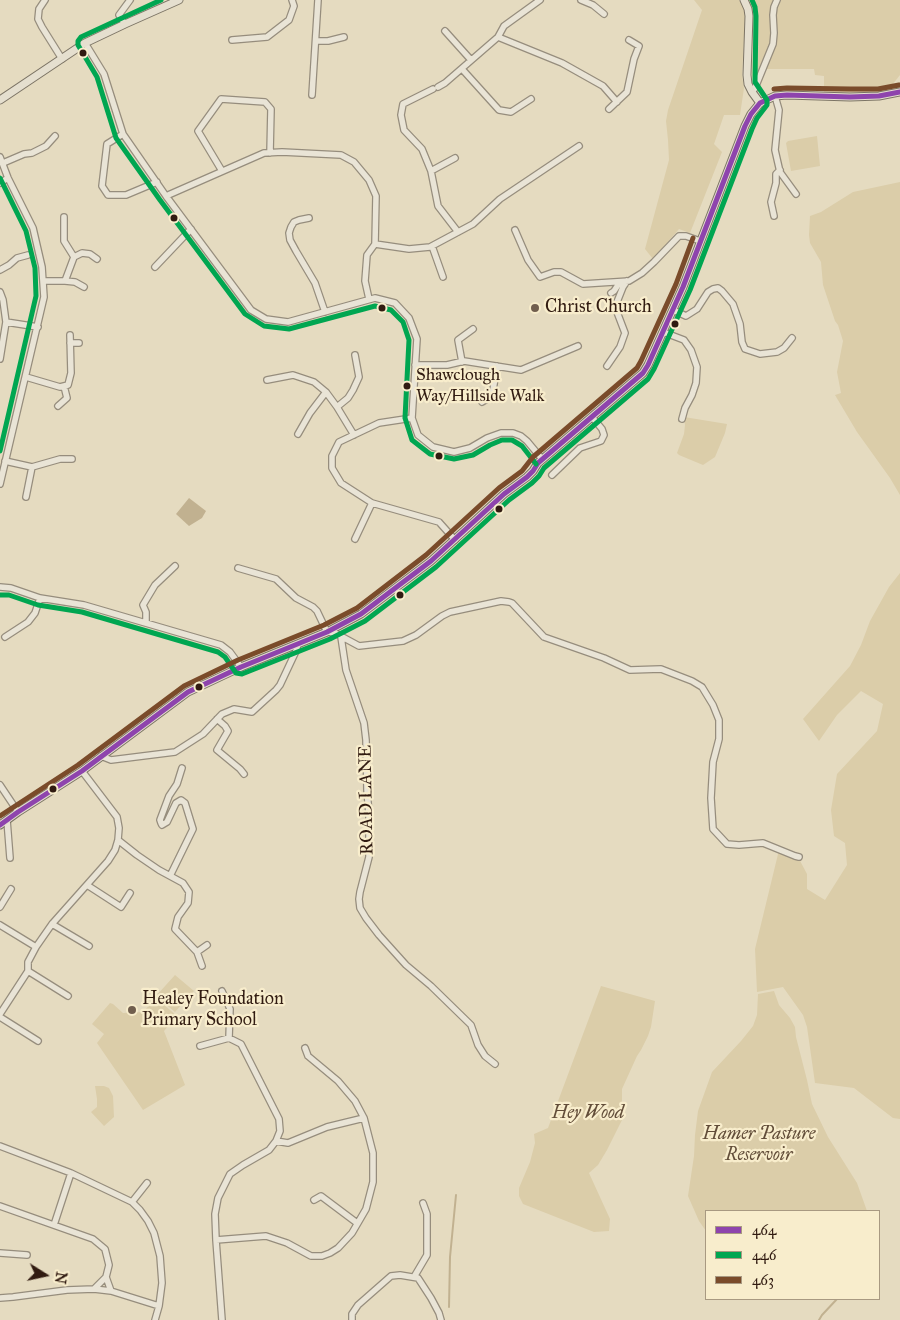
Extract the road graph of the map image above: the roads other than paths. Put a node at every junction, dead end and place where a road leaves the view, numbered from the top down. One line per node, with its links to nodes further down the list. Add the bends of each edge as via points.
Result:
1 (45, 0): 19 (street, via 39,9 38,19)
2 (130, 0): 11 (street, via 119,15)
3 (179, 0): 11 (main road)
4 (292, 0): 15 (street, via 294,6 289,20 267,37)
5 (318, 0): 17 (street)
6 (540, 0): 14 (street, via 504,26)
7 (581, 0): 10 (street)
8 (744, 0): 22 (main road, via 749,16 748,84)
9 (777, 0): 22 (street, via 773,14 773,44)
10 (604, 14)
11 (125, 24): 18 (main road)
12 (445, 30): 20 (street)
13 (344, 37): 17 (street)
14 (498, 37): 20 (street); 28 (street, via 562,63 603,86)
15 (232, 40)
16 (629, 40): 28 (street, via 639,46 627,92)
17 (316, 41): 24 (street)
18 (85, 43): 19 (main road); 31 (street, via 104,74)
19 (62, 58): 27 (main road)
20 (471, 60): 21 (street)
21 (462, 68): 26 (street, via 498,110 512,112); 40 (street, via 445,83 403,104 400,115 404,130 422,149)
22 (752, 92): 29 (main road)
23 (900, 92): 25 (main road, via 850,97)
24 (312, 95)
25 (775, 96): 29 (main road); 38 (street, via 779,110 775,150)
26 (531, 99)
27 (0, 100)
28 (617, 102): 30 (street)
29 (760, 104): 52 (main road, via 745,126)
30 (609, 109)
31 (124, 134): 42 (street); 42 (street, via 107,144 102,186 108,195 126,195)
32 (55, 136): 37 (street, via 46,146)
33 (579, 146): 51 (street, via 500,199 474,224)
34 (270, 153): 39 (street); 39 (street, via 271,109 265,102 220,99 198,131); 53 (street, via 341,155 354,162 369,180 376,196)
35 (0, 157): 37 (street)
36 (455, 158): 40 (street)
37 (3, 163): 41 (street)
38 (780, 170): 44 (street); 46 (street, via 776,174 771,202)
39 (222, 171): 45 (street)
40 (431, 171): 51 (street, via 438,206)
41 (8, 178): 43 (street); 61 (street, via 34,228)
42 (157, 182): 45 (street)
43 (0, 183)
44 (796, 194)
45 (166, 196): 49 (street)
46 (774, 216)
47 (64, 217): 56 (street, via 64,241)
48 (309, 218): 70 (street, via 294,222 290,240 315,283)
49 (191, 229): 58 (street); 70 (street, via 251,310 266,319 288,322)
50 (515, 230): 64 (street, via 528,260 540,277 560,272 581,284)
51 (458, 232): 54 (street)
52 (700, 241): 63 (street, via 679,236 642,273); 69 (main road)
53 (375, 244): 54 (street, via 409,248); 68 (street, via 367,255 365,280)
54 (432, 246): 60 (street)
55 (28, 255): 59 (street, via 17,258)
56 (74, 257): 57 (street, via 82,253); 62 (street)
57 (98, 259)
58 (155, 267)
59 (0, 270)
60 (443, 277)
61 (43, 281): 62 (street); 72 (street, via 44,297)
62 (65, 281): 65 (street)
63 (627, 281): 64 (street); 85 (street, via 617,302 625,333)
64 (620, 282): 67 (street)
65 (84, 287)
66 (0, 292): 71 (street)
67 (611, 293)
68 (369, 299): 70 (street); 83 (street, via 395,303 408,318 417,339)
69 (673, 310): 74 (main road); 76 (street, via 686,316 697,309 708,292 718,288 733,304 745,350 760,354 777,352)
70 (325, 312)
71 (6, 322): 72 (street); 81 (street)
72 (38, 327): 86 (street)
73 (473, 329): 82 (street, via 458,340)
74 (663, 332): 93 (main road, via 643,373); 95 (street, via 684,340 697,367 696,383)
75 (70, 335): 77 (street)
76 (792, 338)
77 (70, 343): 78 (street); 88 (street, via 71,373 68,384)
78 (79, 343)
79 (578, 346): 84 (street, via 521,370)
80 (354, 356): 92 (street, via 359,377 348,398)
81 (0, 359)
82 (462, 362): 83 (street); 84 (street)
83 (415, 364): 94 (street)
84 (497, 366): 90 (street, via 492,396)
85 (607, 366)
86 (26, 377): 88 (street); 100 (street)
87 (267, 380): 89 (street, via 293,375 314,382)
88 (64, 386): 91 (street, via 67,398)
89 (326, 392): 92 (street); 96 (street)
90 (482, 402)
91 (58, 406)
92 (337, 407): 97 (street)
93 (592, 417): 99 (main road); 102 (street, via 602,429 601,441 580,448)
94 (412, 418): 97 (street, via 379,423); 99 (street, via 418,435 433,447 454,452 501,433 513,433 528,441)
95 (682, 419)
96 (298, 434)
97 (354, 435): 105 (street, via 339,442 332,456 332,468 341,483)
98 (72, 459): 101 (street)
99 (542, 459): 107 (main road, via 527,477)
100 (5, 461): 101 (street); 103 (street)
101 (32, 467): 104 (street)
102 (552, 475)
103 (0, 484)
104 (26, 497)
105 (372, 502): 106 (street); 107 (street, via 438,522)
106 (355, 539)
107 (455, 540): 113 (main road, via 361,614)
108 (175, 566): 112 (street, via 156,585 143,605)
109 (238, 568): 113 (street, via 276,578 296,598 317,611)
110 (0, 587): 111 (street)
111 (40, 598): 112 (street, via 84,605); 114 (street, via 28,622)
112 (146, 623): 117 (street, via 220,645)
113 (327, 632): 115 (street); 116 (main road)
114 (5, 637)
115 (342, 637): 128 (street, via 359,646 403,641 450,612 509,602 544,637 630,670 661,670 692,681 702,687 719,720 712,780 713,829 727,844 763,843); 152 (street, ROAD LANE, via 346,670 364,723 366,740 369,850 360,908 406,965 471,1025 485,1056)
116 (298, 644): 117 (main road); 118 (street, via 276,690 252,712 234,709)
117 (241, 667): 119 (main road, via 188,692)
118 (217, 720): 119 (street, via 203,734 175,752 111,760); 122 (street, via 228,731 218,750)
119 (101, 756): 121 (main road)
120 (182, 768): 130 (street, via 160,823 166,822 181,800 185,802 193,829)
121 (82, 771): 124 (main road); 127 (street, via 117,817)
122 (244, 774)
123 (0, 785): 124 (street)
124 (18, 812): 125 (main road)
125 (7, 820): 126 (main road); 129 (street)
126 (0, 825)
127 (118, 840): 130 (street); 131 (street, via 108,861)
128 (800, 857)
129 (10, 858)
130 (170, 876): 140 (street, via 183,883 189,892 188,902 178,917 175,929)
131 (87, 885): 133 (street, via 121,907); 135 (street)
132 (12, 889): 134 (street)
133 (130, 893)
134 (0, 907)
135 (52, 924): 138 (street); 139 (street)
136 (0, 925): 139 (street)
137 (207, 945): 140 (street)
138 (89, 946)
139 (36, 947): 142 (street, via 28,962)
140 (197, 952): 141 (street)
141 (202, 966)
142 (28, 971): 144 (street); 147 (street)
143 (222, 991): 146 (street)
144 (68, 996)
145 (260, 998): 146 (street)
146 (227, 1003): 148 (street, via 230,1009)
147 (0, 1016): 149 (street)
148 (229, 1038): 150 (street); 154 (street, via 241,1044 279,1119 280,1131)
149 (38, 1041)
150 (200, 1046)
151 (305, 1048): 153 (street, via 308,1056 338,1081 355,1101)
152 (495, 1064)
153 (364, 1118): 154 (street, via 327,1127 288,1143); 162 (street, via 373,1153 373,1182 366,1209)
154 (276, 1141): 164 (street, via 270,1150 230,1174 218,1198)
155 (0, 1146): 156 (street)
156 (71, 1173): 159 (street); 163 (street)
157 (147, 1183): 159 (street)
158 (314, 1200): 162 (street, via 321,1196)
159 (132, 1202): 172 (street, via 148,1221 160,1256 162,1283)
160 (423, 1203): 168 (street, via 427,1214 426,1255)
161 (0, 1206): 163 (street)
162 (357, 1223): 164 (street, via 338,1248 322,1256 311,1256 266,1236)
163 (54, 1225): 167 (street, via 93,1239 105,1249 109,1265)
164 (216, 1240): 174 (street)
165 (0, 1252): 166 (street)
166 (27, 1255)
167 (106, 1277): 169 (street); 170 (street)
168 (414, 1277): 175 (street, via 391,1276 358,1305); 176 (street, via 431,1298 440,1313)
169 (94, 1289): 170 (street); 171 (street)
170 (111, 1291): 172 (street)
171 (0, 1298)
172 (159, 1306): 173 (street)
173 (155, 1320)
174 (222, 1320)
175 (352, 1320)
176 (440, 1320)

